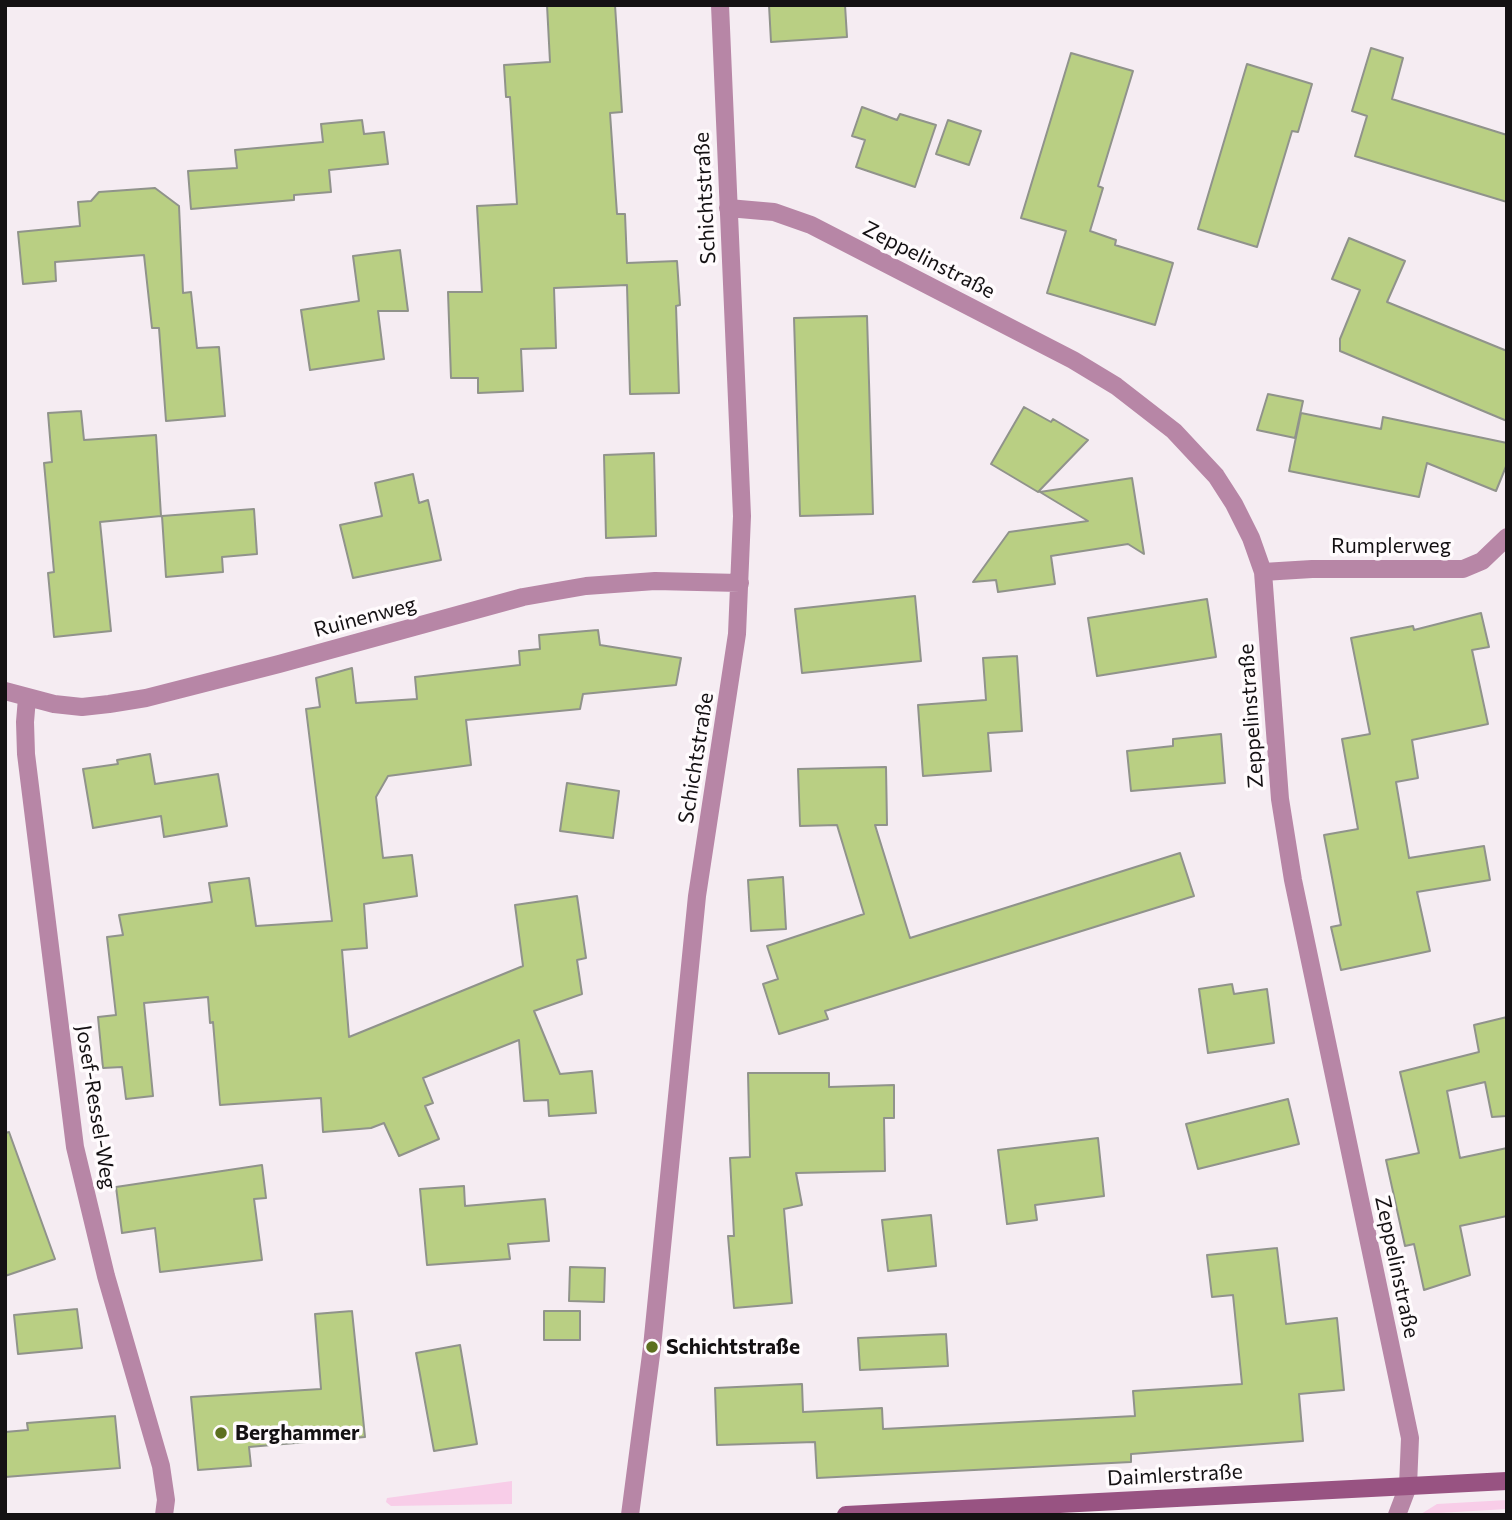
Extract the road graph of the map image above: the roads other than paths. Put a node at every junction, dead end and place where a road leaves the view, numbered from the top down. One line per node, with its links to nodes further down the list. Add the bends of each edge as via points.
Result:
1 (720, 5): 2 (street, Schichtstraße)
2 (728, 208): 4 (street, Zeppelinstraße, via 774,212 811,225 1116,386 1174,431 1216,476 1251,538); 5 (street, Schichtstraße)
3 (1507, 537): 4 (street, Rumplerweg, via 1482,561 1463,569)
4 (1263, 572): 9 (street, Zeppelinstraße, via 1286,842 1410,1438)
5 (740, 583): 7 (street, Ruinenweg, via 655,581 586,586 523,597 146,698 82,707); 11 (street, Schichtstraße, via 730,689 697,896 652,1348)
6 (5, 691): 7 (street, Ruinenweg)
7 (27, 698): 10 (street, Josef-Ressel-Weg, via 26,754 75,1147 106,1276 161,1466)
8 (1507, 1481): 9 (street, Daimlerstraße)
9 (1408, 1486): 12 (street, Daimlerstraße); 13 (street, Zeppelinstraße)
10 (164, 1515)
11 (630, 1515)
12 (846, 1515)
13 (1397, 1515)

